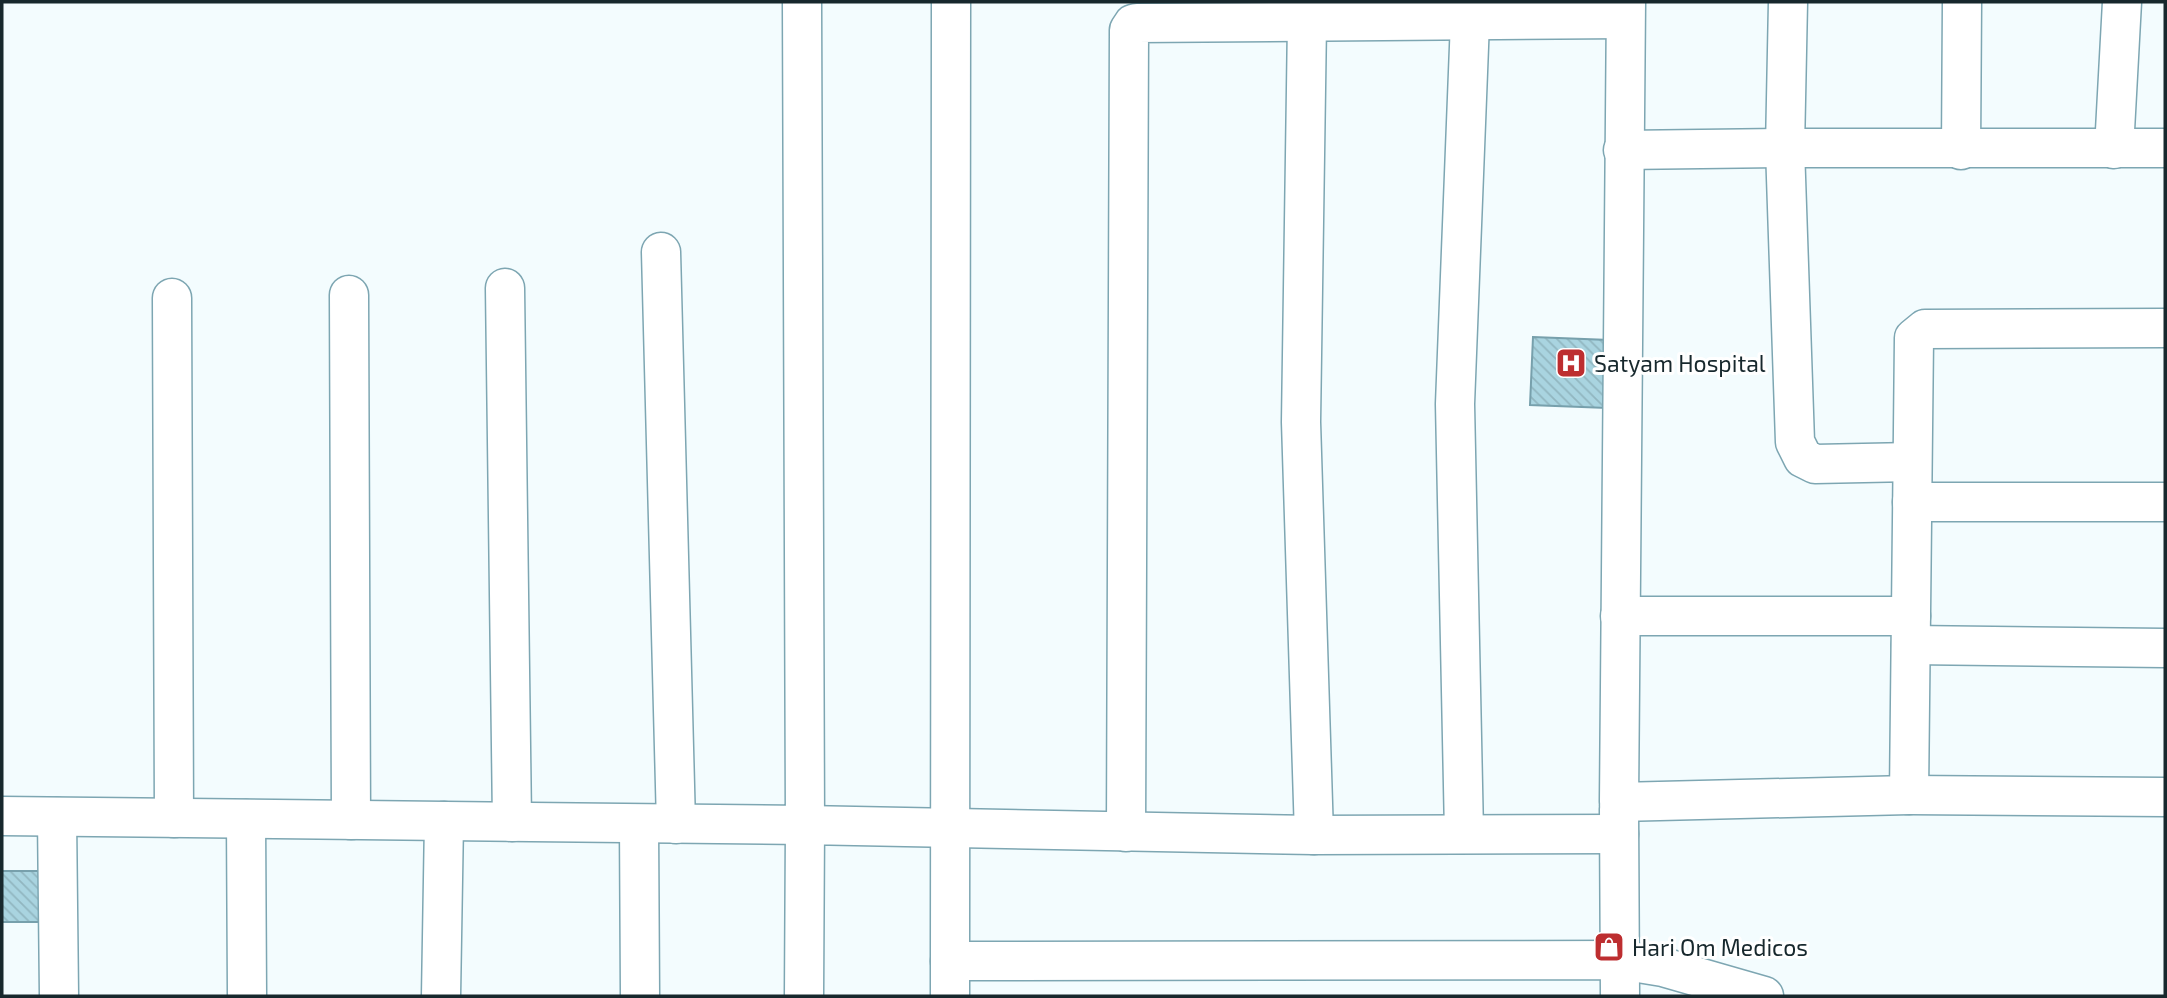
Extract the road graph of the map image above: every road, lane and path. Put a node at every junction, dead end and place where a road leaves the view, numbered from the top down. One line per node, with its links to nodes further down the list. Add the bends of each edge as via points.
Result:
1 (802, 2): 36 (street)
2 (951, 2): 37 (street)
3 (1788, 2): 9 (street)
4 (1962, 2): 13 (street)
5 (2122, 2): 11 (street)
6 (1626, 10): 7 (street); 12 (street)
7 (1470, 21): 8 (street); 39 (street, via 1455,404)
8 (1307, 22): 38 (street, via 1137,23 1129,30); 40 (street, via 1301,422)
9 (1785, 148): 12 (street); 13 (street); 19 (street, via 1792,397 1799,452 1809,463 1824,466)
10 (2165, 148): 11 (street)
11 (2114, 149): 13 (street)
12 (1623, 150): 22 (street)
13 (1961, 150)
14 (661, 252): 35 (street)
15 (505, 288): 34 (street)
16 (349, 295): 32 (street)
17 (172, 298): 29 (street)
18 (2165, 328): 19 (street, via 1926,329 1918,333 1913,345)
19 (1912, 461): 20 (street)
20 (1912, 502): 21 (street); 23 (street)
21 (2165, 502)
22 (1620, 616): 23 (street); 30 (street)
23 (1912, 631): 24 (street); 25 (street)
24 (2165, 648)
25 (1909, 795): 26 (street); 30 (street)
26 (2165, 797)
27 (2, 816): 28 (street)
28 (57, 817): 29 (street); 43 (street)
29 (174, 818): 31 (street)
30 (1619, 818): 39 (street); 41 (street)
31 (246, 819): 32 (street); 44 (street)
32 (351, 820): 33 (street)
33 (444, 821): 34 (street); 45 (street)
34 (512, 822): 35 (street)
35 (657, 824): 36 (street); 46 (street)
36 (805, 825): 37 (street); 47 (street)
37 (951, 828): 38 (street); 42 (street)
38 (1126, 832): 40 (street)
39 (1464, 833): 40 (street)
40 (1314, 835)
41 (1620, 978): 42 (street); 48 (street, via 1663,967)
42 (950, 979)
43 (59, 996)
44 (247, 996)
45 (441, 996)
46 (640, 996)
47 (804, 996)
48 (1764, 996)

